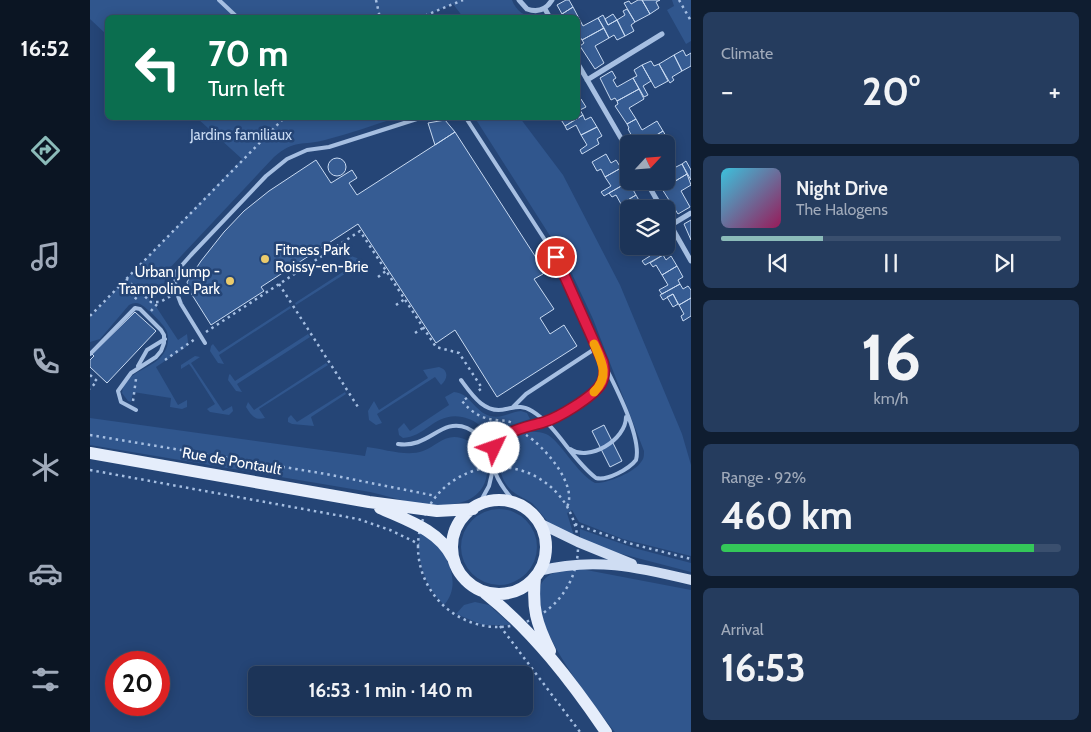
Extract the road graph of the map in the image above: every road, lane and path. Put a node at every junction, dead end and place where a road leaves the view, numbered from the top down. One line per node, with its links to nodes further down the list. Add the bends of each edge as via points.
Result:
1 (219, 0): 8 (lane)
2 (376, 0): 9 (path)
3 (463, 0): 10 (path)
4 (519, 0): 7 (street, via 527,9)
5 (552, 0): 7 (street)
6 (679, 0): 12 (path)
7 (545, 9): 11 (street)
8 (235, 15)
9 (379, 15)
10 (426, 15)
11 (548, 15)
12 (691, 21)
13 (662, 34): 15 (street)
14 (580, 68): 15 (street)
15 (587, 80): 19 (street)
16 (282, 120): 26 (path)
17 (414, 120): 28 (lane, via 328,147 307,150 281,164 179,268 175,277)
18 (467, 120): 37 (lane, via 556,257)
19 (620, 137)
20 (691, 214): 21 (street)
21 (675, 223)
22 (675, 232): 23 (street)
23 (691, 261)
24 (386, 271): 25 (path); 27 (path, via 360,231); 29 (path)
25 (378, 277)
26 (126, 279): 28 (path, via 151,302 160,302); 31 (path)
27 (279, 284): 34 (path); 47 (path)
28 (176, 294): 34 (lane)
29 (405, 299): 30 (path); 32 (path)
30 (396, 305)
31 (90, 316)
32 (423, 328): 33 (path); 46 (path, via 436,347 459,353 482,388)
33 (415, 333)
34 (200, 336): 36 (lane); 39 (path)
35 (164, 339): 38 (lane, via 160,329 135,308); 41 (lane, via 146,351); 41 (lane, via 162,350 156,357)
36 (205, 343)
37 (596, 348): 40 (lane); 48 (lane, via 526,394)
38 (90, 354)
39 (163, 361)
40 (603, 362): 50 (lane); 51 (lane, via 604,376 596,391)
41 (136, 368): 49 (lane, via 126,378 118,394 123,404)
42 (93, 371): 43 (path)
43 (90, 374): 45 (path, via 97,381)
44 (461, 380): 46 (lane)
45 (90, 389)
46 (472, 395): 48 (lane, via 492,410); 52 (path, via 462,401 474,412 488,419 510,422)
47 (358, 406)
48 (513, 407): 51 (lane, via 527,408)
49 (136, 410)
50 (625, 410): 54 (lane, via 623,431 606,445 582,454 574,452); 54 (lane, via 637,448 634,462 626,468 597,479)
51 (545, 422): 52 (lane); 54 (lane)
52 (518, 429): 57 (lane, via 496,445 492,452); 64 (path, via 538,444 554,463 568,489 570,499)
53 (90, 435): 60 (path, via 326,474)
54 (563, 442)
55 (398, 444): 57 (lane, via 416,444 443,428 459,426 480,438)
56 (90, 453): 61 (main road, Rue de Pontault)
57 (493, 461): 58 (lane)
58 (494, 467): 60 (path, via 462,476); 62 (lane, via 502,486); 63 (lane, via 491,482); 64 (path, via 536,476 554,490)
59 (90, 470): 70 (path, via 358,519)
60 (436, 496): 65 (path)
61 (369, 502): 65 (main road, Rue de Pontault); 68 (main road, Rue de Pontault)
62 (517, 504): 63 (main road, via 500,501); 66 (main road)
63 (475, 507): 65 (main road, Rue de Pontault, via 455,511); 72 (main road, via 464,516 455,532 452,544)
64 (567, 507): 67 (path)
65 (427, 510): 68 (path)
66 (539, 523): 69 (main road); 75 (main road, via 546,544 544,561)
67 (574, 524): 69 (path); 71 (path, via 628,543)
68 (421, 528): 70 (path); 72 (main road, Rue de Pontault, via 444,544)
69 (578, 542): 73 (path); 74 (main road)
70 (419, 544): 80 (path, via 425,577 438,599 466,620)
71 (691, 559)
72 (455, 562): 77 (main road, via 463,577)
73 (576, 564): 74 (main road); 75 (main road); 78 (path, via 562,595)
74 (644, 569): 76 (main road)
75 (537, 574): 77 (main road, via 523,588 507,593); 78 (main road, via 533,604)
76 (691, 580)
77 (483, 591): 79 (main road)
78 (535, 617): 79 (path); 81 (main road)
79 (519, 624): 80 (path); 81 (main road)
80 (500, 626): 82 (path)
81 (561, 671): 83 (main road)
82 (580, 732)
83 (606, 732)

